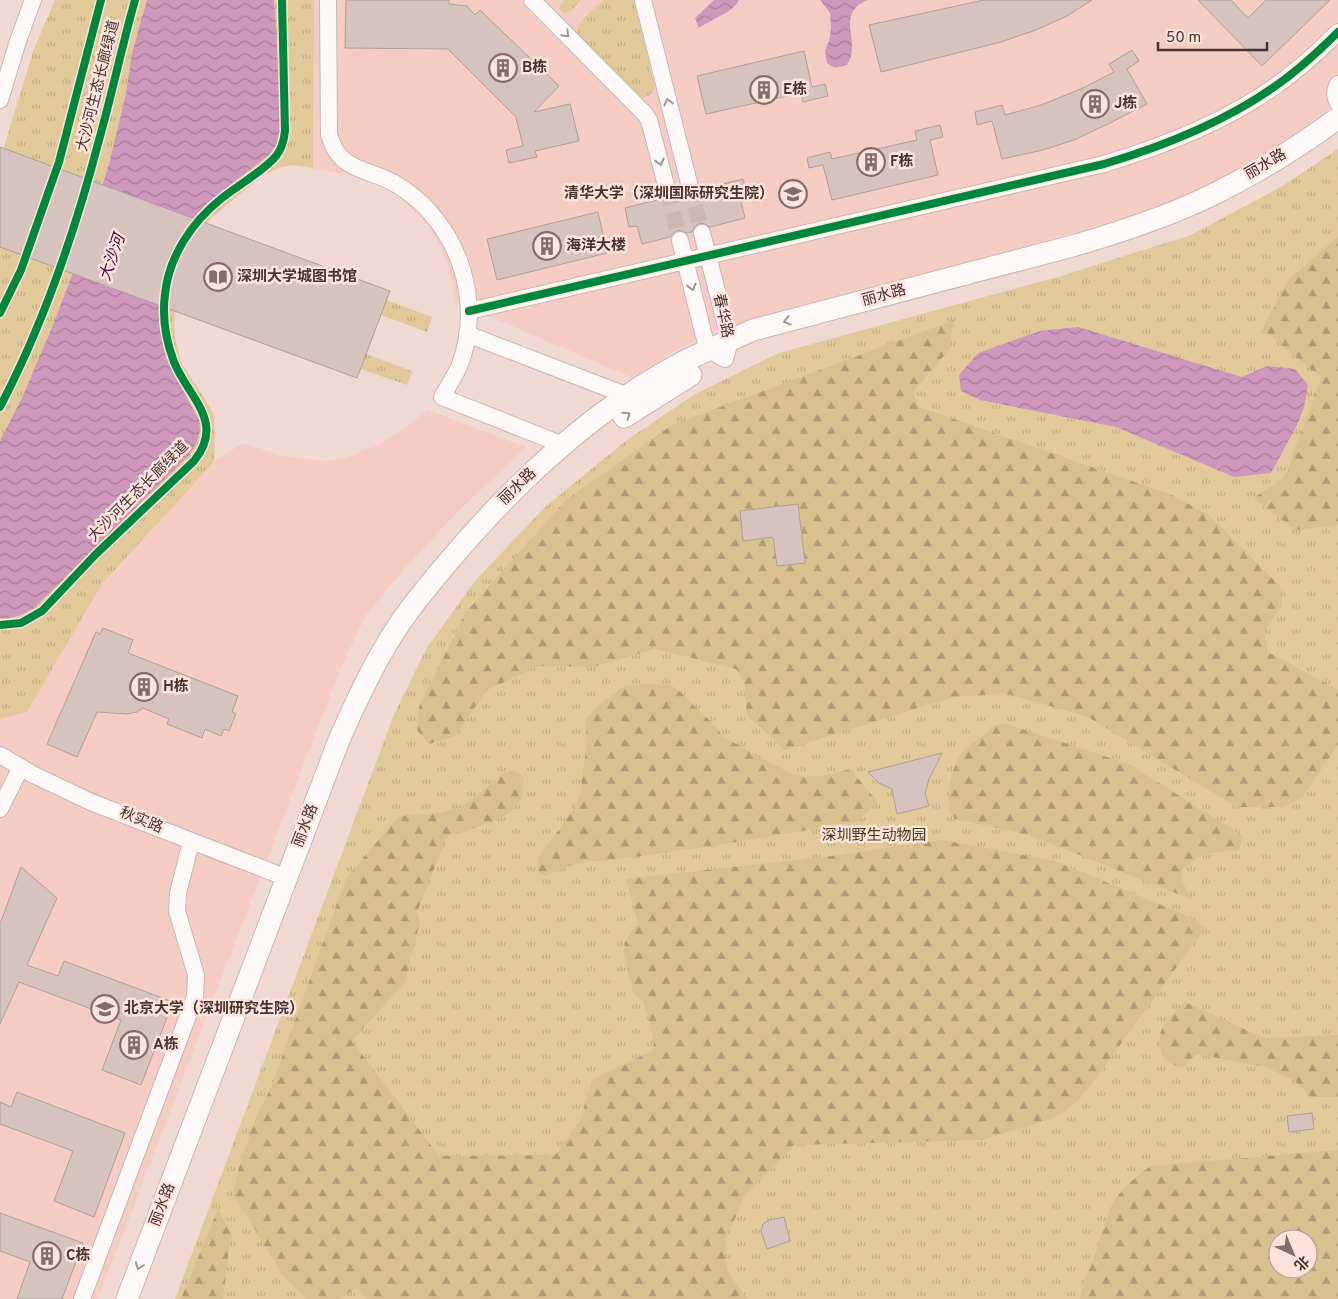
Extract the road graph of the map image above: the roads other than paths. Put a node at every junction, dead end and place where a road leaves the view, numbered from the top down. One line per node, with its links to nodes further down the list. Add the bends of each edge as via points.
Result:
1 (33, 0): 7 (street)
2 (328, 0): 17 (street, via 329,134 335,151 345,163 398,185 434,217 460,261)
3 (532, 0): 12 (street, one-way to 12, via 645,114)
4 (643, 0): 11 (street, one-way to 4)
5 (1338, 32): 15 (street, via 1275,87 1191,134 1145,152)
6 (1338, 84): 8 (street, via 1335,95)
7 (0, 100)
8 (1338, 102)
9 (1338, 118): 19 (main road, 丽水路, one-way to 19, via 1285,155 1217,193 1178,210 1076,245 754,330)
10 (1338, 133): 19 (main road, 丽水路, via 1258,186 1160,231 1078,258 757,344)
11 (689, 183)
12 (667, 189)
13 (702, 232): 15 (street, 春华路)
14 (680, 240): 16 (street, 春华路)
15 (708, 255): 16 (street); 19 (street, 春华路)
16 (685, 261): 17 (street); 19 (street, 春华路, one-way to 19, via 704,336)
17 (469, 311): 18 (street)
18 (467, 334): 20 (street); 21 (street, via 458,367 442,397)
19 (721, 350): 20 (main road, 丽水路, via 682,363); 29 (main road, 丽水路, one-way to 19, via 351,743 399,646 434,596 513,508 592,439)
20 (628, 396): 21 (main road, 丽水路)
21 (563, 445): 26 (main road, 丽水路, via 470,536 426,588 388,641 339,740)
22 (0, 755): 23 (street, 秋实路)
23 (21, 767): 24 (street); 25 (street, 秋实路, via 91,802)
24 (0, 809)
25 (191, 842): 26 (street, 秋实路); 27 (street, via 178,893 177,911 196,975 195,997)
26 (287, 878): 28 (main road, 丽水路, one-way to 28)
27 (82, 1299)
28 (127, 1299)
29 (142, 1299)

